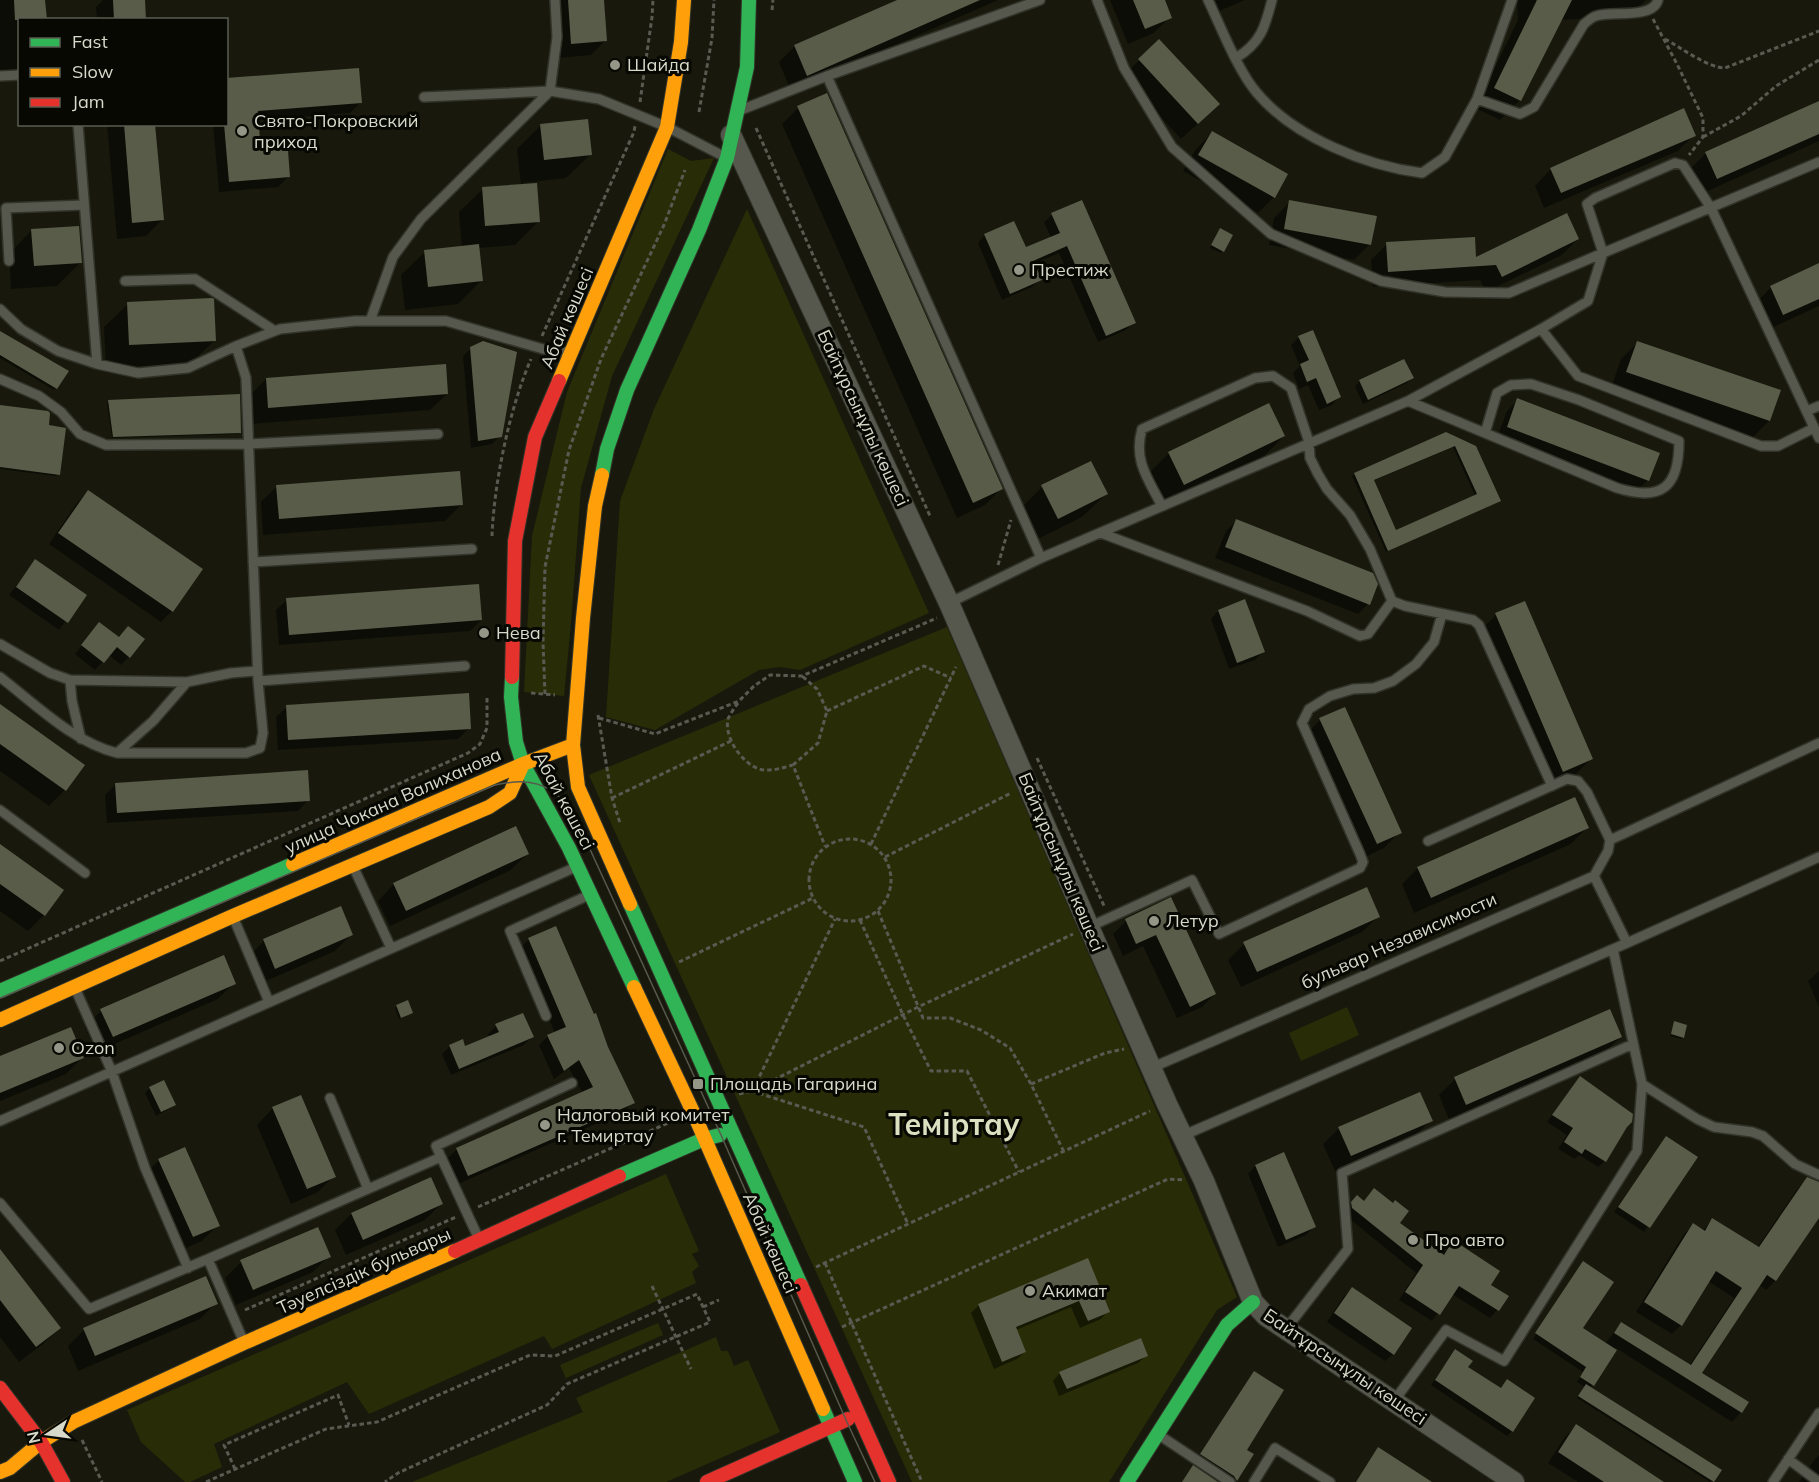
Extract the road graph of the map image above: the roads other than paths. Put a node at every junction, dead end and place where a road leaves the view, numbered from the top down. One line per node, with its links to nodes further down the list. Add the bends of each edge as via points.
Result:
1 (555, 0): 14 (lane, via 557,37)
2 (684, 0): 19 (street, Абай көшесі)
3 (749, 0): 17 (street, via 747,67)
4 (1040, 0): 13 (lane)
5 (1096, 0): 25 (lane, via 1124,68 1172,147 1271,234 1381,281 1445,292 1509,293)
6 (1208, 0): 10 (lane)
7 (1272, 0): 10 (lane, via 1265,26 1251,49)
8 (1512, 0): 16 (lane)
9 (1658, 0): 16 (lane, via 1648,11 1595,16 1584,24 1534,107 1520,114)
10 (1236, 58): 16 (lane, via 1255,92 1283,117 1316,140 1392,169 1422,173 1446,157)
11 (18, 75): 12 (lane)
12 (0, 76)
13 (827, 76): 17 (lane); 48 (lane)
14 (550, 91): 15 (lane); 19 (lane, via 599,99); 29 (lane, via 421,219 393,257)
15 (424, 98)
16 (1476, 99)
17 (736, 112): 20 (street)
18 (78, 126): 23 (lane)
19 (668, 127): 21 (lane); 33 (street, Абай көшесі)
20 (731, 135): 21 (street, Байтұрсынұлы көшесі)
21 (735, 159): 51 (street, Байтұрсынұлы көшесі); 63 (street, Абай көшесі, via 627,390 607,449 595,506)
22 (1819, 162): 24 (lane)
23 (84, 205): 26 (lane, via 6,208); 34 (lane)
24 (1711, 208): 25 (lane); 25 (lane, via 1683,165 1675,163 1587,204); 38 (lane)
25 (1603, 253): 30 (lane, via 1588,301)
26 (9, 261)
27 (125, 281): 31 (lane, via 195,279)
28 (0, 309): 34 (lane, via 21,328 58,351)
29 (370, 321): 31 (lane); 33 (lane, via 446,321 543,349)
30 (1540, 329): 36 (lane); 39 (lane, via 1578,376 1761,446 1778,446)
31 (275, 331): 32 (lane)
32 (236, 346): 34 (lane, via 188,368 138,372); 44 (lane, via 246,378)
33 (572, 352): 59 (street, Абай көшесі, via 535,437 515,541)
34 (97, 364)
35 (0, 379): 44 (lane, via 39,396 61,412 80,434 106,445)
36 (1408, 401): 40 (lane); 43 (lane)
37 (1819, 406): 38 (lane)
38 (1807, 411): 39 (lane)
39 (1814, 428): 42 (lane)
40 (1485, 433): 40 (lane, via 1633,493 1660,490 1675,477 1679,460 1679,441 1531,384 1511,385 1497,393)
41 (438, 434): 44 (lane)
42 (1819, 438)
43 (1309, 442): 45 (lane); 45 (lane, via 1291,388 1273,376 1245,382 1142,429 1137,445 1144,471); 50 (lane, via 1310,458 1318,474 1350,514 1371,549)
44 (248, 444): 49 (lane)
45 (1162, 506): 46 (lane)
46 (1101, 533): 48 (lane); 50 (lane, via 1306,611 1360,636 1368,634)
47 (472, 549): 49 (lane)
48 (1041, 558): 51 (lane)
49 (253, 562): 55 (lane)
50 (1392, 601): 52 (lane)
51 (949, 603): 81 (street, Байтұрсынұлы көшесі)
52 (1442, 614): 68 (lane, via 1473,620 1479,625); 81 (lane, via 1434,642 1416,664 1393,681 1330,696 1309,709 1302,723 1360,854 1360,868 1219,934 1192,880)
53 (0, 644): 57 (lane, via 50,674)
54 (465, 666): 55 (lane)
55 (257, 676): 58 (lane, via 231,673); 64 (lane, via 263,733 260,748 246,753)
56 (0, 677): 60 (lane)
57 (70, 680): 58 (lane); 60 (lane)
58 (187, 682): 64 (lane, via 153,721)
59 (511, 694): 62 (street); 66 (street, Абай көшесі, via 516,742)
60 (81, 739): 64 (lane)
61 (1819, 743): 72 (lane)
62 (501, 745)
63 (573, 745): 66 (street); 97 (street, Абай көшесі, via 578,787)
64 (117, 753)
65 (497, 763): 67 (street)
66 (523, 764): 67 (street, улица Чокана Валиханова); 69 (street, улица Чокана Валиханова, via 510,793); 71 (street, Абай көшесі)
67 (478, 783): 86 (street, улица Чокана Валиханова)
68 (1552, 786): 72 (lane, via 1567,779 1578,781); 73 (lane)
69 (489, 807): 71 (street, via 525,801); 75 (street, улица Чокана Валиханова)
70 (0, 810): 77 (lane)
71 (550, 814): 76 (street, Абай көшесі)
72 (1610, 840): 78 (lane)
73 (1428, 842)
74 (1819, 857): 82 (lane)
75 (353, 864): 80 (street, улица Чокана Валиханова); 83 (lane)
76 (578, 866): 79 (street, Абай көшесі); 83 (lane)
77 (85, 873)
78 (1594, 876): 82 (lane); 91 (lane, бульвар Независимости)
79 (591, 894): 88 (lane, via 510,931); 99 (street, Абай көшесі)
80 (233, 916): 85 (street, улица Чокана Валиханова); 87 (lane)
81 (1089, 927): 91 (street, Байтұрсынұлы көшесі)
82 (1627, 943): 84 (lane)
83 (391, 948): 87 (lane)
84 (1613, 949): 90 (lane); 98 (lane)
85 (74, 986): 89 (street, улица Чокана Валиханова); 92 (lane)
86 (0, 991)
87 (269, 1002): 92 (lane)
88 (546, 1016)
89 (0, 1020)
90 (1634, 1044): 94 (lane); 108 (lane, via 1342,1173 1348,1249)
91 (1151, 1068): 98 (street, Байтұрсынұлы көшесі)
92 (112, 1072): 96 (lane); 106 (lane, via 145,1168)
93 (572, 1083): 100 (lane, via 436,1146)
94 (1642, 1084): 101 (lane, via 1714,1127 1763,1136 1795,1164); 111 (lane, via 1637,1151 1504,1361 1446,1330)
95 (330, 1098): 102 (lane)
96 (0, 1121)
97 (735, 1134): 99 (street, Тәуелсіздік бульвары); 113 (street, Абай көшесі)
98 (1182, 1136): 107 (street, Байтұрсынұлы көшесі)
99 (704, 1138): 104 (street, Тәуелсіздік бульвары); 114 (street, Абай көшесі)
100 (441, 1157): 102 (lane); 104 (lane)
101 (1819, 1175)
102 (368, 1189): 105 (lane)
103 (0, 1203): 106 (lane, via 89,1309)
104 (479, 1240): 109 (street, Тәуелсіздік бульвары)
105 (208, 1259): 106 (lane); 109 (lane)
106 (188, 1268)
107 (1253, 1302): 108 (street, Байтұрсынұлы көшесі); 115 (street, via 1227,1325)
108 (1286, 1329): 111 (street, Байтұрсынұлы көшесі)
109 (244, 1343): 116 (street, Тәуелсіздік бульвары, via 73,1422)
110 (0, 1388): 116 (street)
111 (1394, 1401): 129 (street, Байтұрсынұлы көшесі)
112 (1819, 1413): 118 (lane)
113 (859, 1414): 114 (street); 124 (street, Абай көшесі)
114 (831, 1427): 122 (street); 123 (street, Абай көшесі)
115 (1157, 1434): 125 (street); 126 (lane)
116 (42, 1442): 119 (street, Тәуелсіздік бульвары); 121 (street)
117 (0, 1456): 119 (street)
118 (1788, 1459): 130 (lane); 131 (lane)
119 (5, 1470): 120 (street)
120 (17, 1482)
121 (63, 1482)
122 (707, 1482)
123 (855, 1482)
124 (889, 1482)
125 (1126, 1482)
126 (1230, 1482)
127 (1254, 1482): 128 (lane, via 1275,1448)
128 (1330, 1482)
129 (1514, 1482)
130 (1773, 1482)
131 (1819, 1482)

